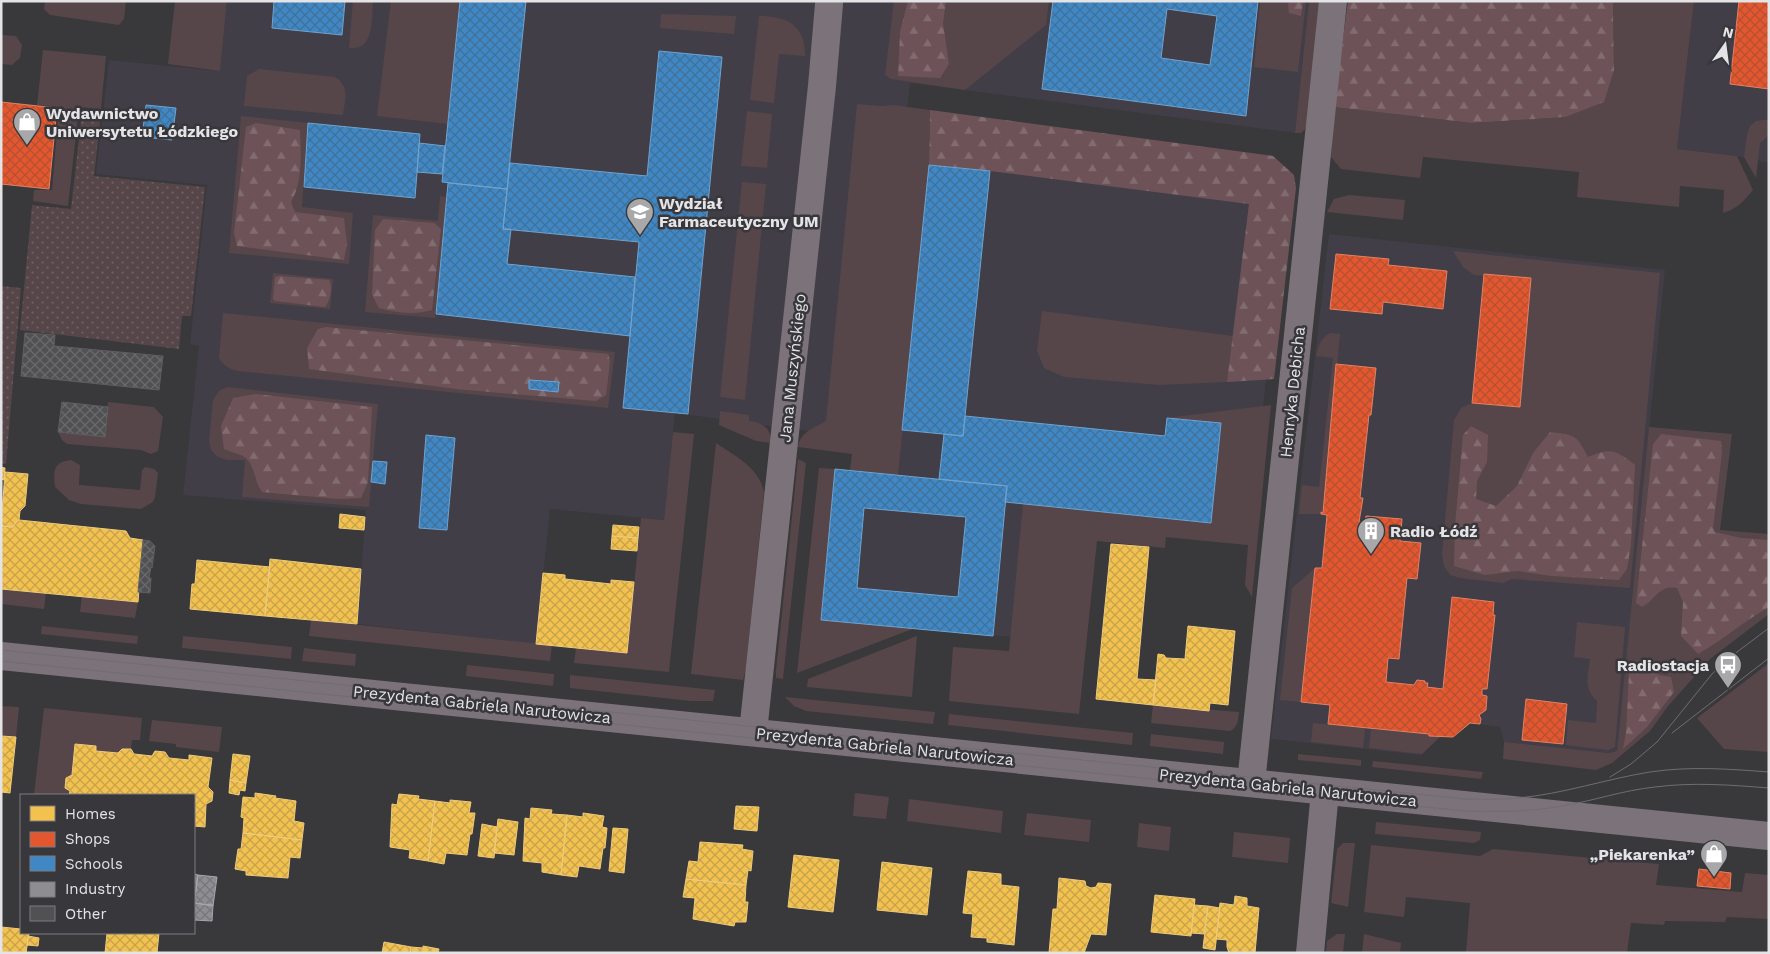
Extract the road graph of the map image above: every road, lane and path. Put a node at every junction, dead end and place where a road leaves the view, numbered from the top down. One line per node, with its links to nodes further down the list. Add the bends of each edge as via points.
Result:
1 (1333, 1): 5 (street, Henryka Debicha)
2 (829, 4): 4 (street, Jana Muszyńskiego)
3 (1, 656): 4 (street, Prezydenta Gabriela Narutowicza)
4 (753, 732): 5 (street, Prezydenta Gabriela Narutowicza)
5 (1251, 783): 6 (street, Prezydenta Gabriela Narutowicza)
6 (1325, 791): 7 (street, Prezydenta Gabriela Narutowicza); 8 (street)
7 (1769, 836)
8 (1310, 953)

